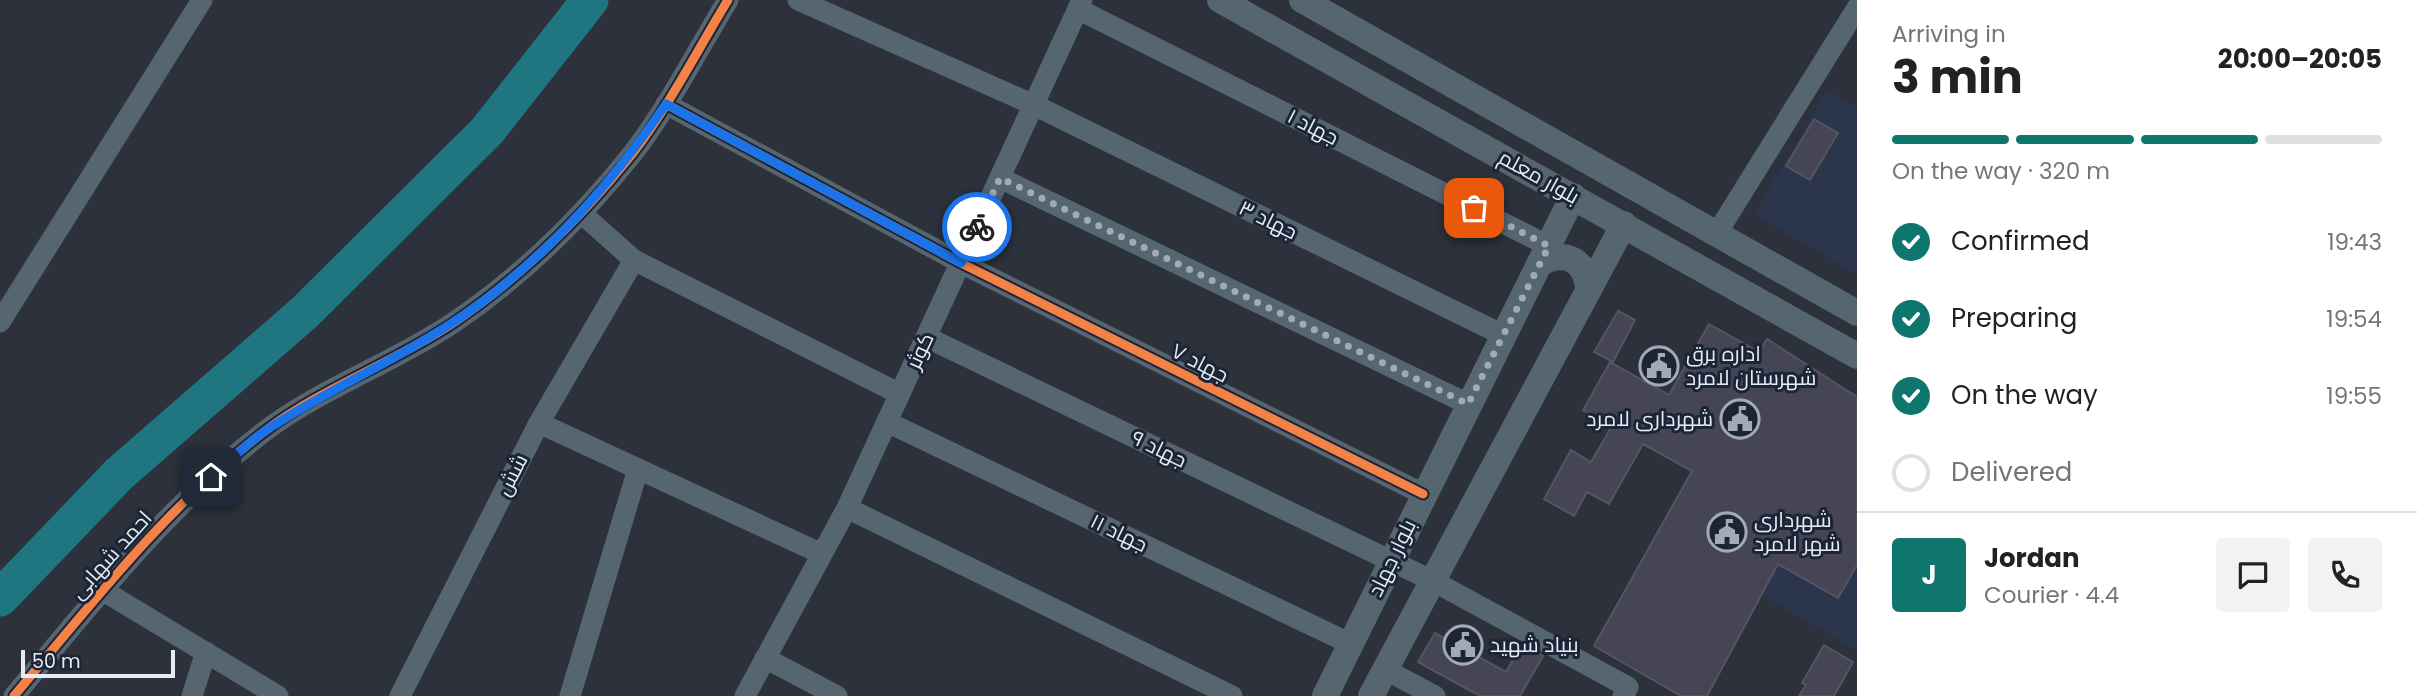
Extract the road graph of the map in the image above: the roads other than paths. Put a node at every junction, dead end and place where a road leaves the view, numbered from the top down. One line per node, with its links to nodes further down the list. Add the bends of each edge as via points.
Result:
1 (202, 0): 21 (street)
2 (728, 0): 9 (street, احمد شهابی)
3 (798, 0): 10 (street, جهاد ۳)
4 (1220, 0): 8 (street, بلوار معلم)
5 (1080, 4): 10 (street, کوثر); 16 (street, جهاد ۱)
6 (1309, 4): 8 (street); 15 (street, بلوار معلم)
7 (1857, 8): 15 (street)
8 (1298, 43): 12 (street, بلوار معلم)
9 (666, 104): 13 (street, احمد شهابی, via 634,151); 18 (street, جهاد ۷)
10 (1034, 105): 11 (street, کوثر); 22 (street, جهاد ۳)
11 (1000, 178): 18 (street, کوثر); 26 (street)
12 (1573, 196): 14 (street, بلوار معلم); 16 (street, بلوار جهاد)
13 (581, 213): 17 (street); 35 (street, احمد شهابی, via 537,256 452,323 266,430 192,492)
14 (1624, 224): 19 (street); 24 (street, بلوار معلم)
15 (1717, 233): 20 (street, بلوار معلم)
16 (1544, 255): 19 (street, via 1567,256 1580,263); 22 (street, بلوار جهاد)
17 (634, 260): 25 (street); 27 (street, شش)
18 (961, 263): 23 (street, کوثر); 30 (street, جهاد ۷)
19 (1588, 290): 34 (street)
20 (1857, 313)
21 (0, 322)
22 (1503, 335): 26 (street, بلوار جهاد)
23 (926, 337): 25 (street, کوثر); 33 (street, جهاد ۹)
24 (1857, 356)
25 (900, 394): 28 (street, کوثر)
26 (1468, 404): 30 (street, بلوار جهاد)
27 (538, 422): 29 (street); 44 (street, شش)
28 (887, 422): 31 (street, کوثر); 36 (street, جهاد ۱۱)
29 (638, 468): 32 (street); 45 (street)
30 (1423, 494): 33 (street, بلوار جهاد)
31 (848, 508): 32 (street, کوثر); 48 (street)
32 (822, 554): 38 (street, کوثر)
33 (1391, 561): 34 (street, جهاد ۹); 36 (street, بلوار جهاد)
34 (1433, 581): 39 (street); 40 (street, جهاد ۹)
35 (102, 590): 37 (street); 41 (street, احمد شهابی)
36 (1351, 643): 49 (street, بلوار جهاد)
37 (206, 653): 42 (street); 43 (street)
38 (765, 658): 46 (street, کوثر); 47 (street)
39 (1386, 670): 50 (street); 51 (street)
40 (1626, 691)
41 (15, 696)
42 (192, 696)
43 (278, 696)
44 (400, 696)
45 (570, 696)
46 (745, 696)
47 (837, 696)
48 (1233, 696)
49 (1325, 696)
50 (1371, 696)
51 (1435, 696)

